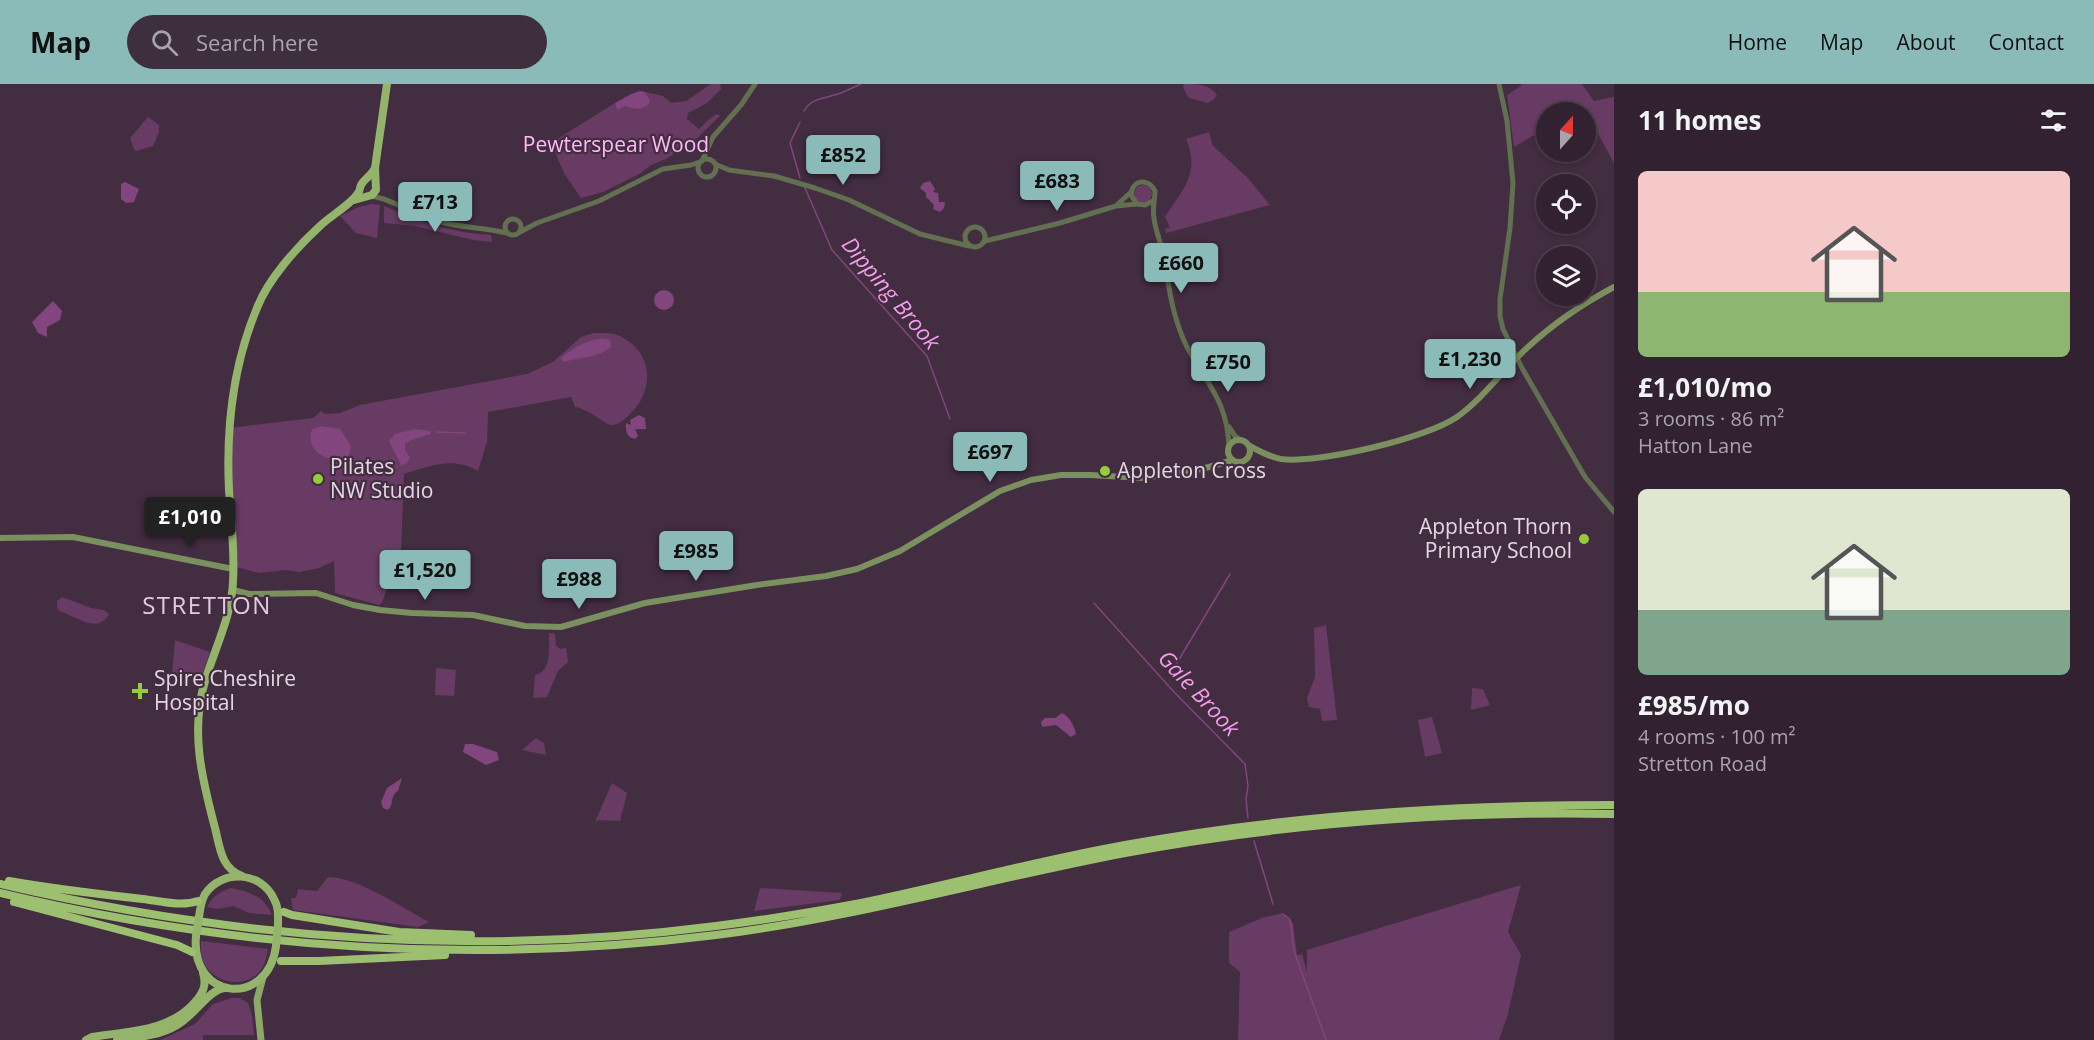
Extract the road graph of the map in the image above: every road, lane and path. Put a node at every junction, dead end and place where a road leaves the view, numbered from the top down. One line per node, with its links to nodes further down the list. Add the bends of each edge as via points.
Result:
1 (387, 84): 8 (highway)
2 (755, 84): 4 (street)
3 (1499, 84): 36 (street, via 1508,128 1513,190 1500,316)
4 (709, 146): 5 (street); 6 (street)
5 (701, 161): 6 (street, via 709,159); 7 (street); 10 (street)
6 (714, 163): 9 (street); 11 (street)
7 (685, 166): 10 (street); 25 (street, via 663,170 599,201)
8 (375, 168): 12 (highway); 13 (highway)
9 (729, 170): 11 (street); 32 (street, via 774,176 815,188 910,230)
10 (699, 172): 11 (street, via 704,177)
11 (713, 175)
12 (366, 180): 13 (highway); 14 (highway)
13 (376, 185): 16 (highway); 19 (street)
14 (360, 188): 16 (highway); 18 (highway)
15 (1131, 192): 17 (street, via 1138,183 1149,183 1155,191); 20 (street, via 1132,199); 21 (street)
16 (369, 196): 18 (highway); 19 (street)
17 (1153, 201): 20 (street); 23 (street)
18 (350, 202): 47 (highway, via 318,228 289,260 260,300 251,324 233,393 230,428)
19 (392, 202): 26 (street, via 438,222)
20 (1140, 205): 21 (street); 23 (street)
21 (1116, 206): 31 (street)
22 (518, 220): 24 (street); 25 (street); 28 (street)
23 (1154, 220): 37 (street, via 1174,316 1187,347 1223,408)
24 (507, 221): 26 (street); 29 (street)
25 (537, 223): 28 (street)
26 (488, 229): 29 (street)
27 (982, 230): 30 (street, via 973,227); 31 (street); 33 (street)
28 (520, 232): 29 (street)
29 (507, 233)
30 (965, 233): 32 (street); 34 (street)
31 (1003, 236): 33 (street)
32 (949, 240): 34 (street)
33 (985, 241): 34 (street, via 978,247)
34 (969, 246)
35 (1614, 287): 36 (main road, via 1528,346)
36 (1517, 358): 41 (main road, via 1462,412 1429,431 1334,454 1293,459); 45 (street, via 1585,477)
37 (1228, 426): 38 (street); 40 (street)
38 (1241, 440): 39 (main road); 40 (main road)
39 (1248, 445): 41 (main road); 42 (main road)
40 (1229, 449): 43 (main road); 44 (main road)
41 (1266, 455): 42 (main road)
42 (1248, 456): 43 (main road, via 1243,461)
43 (1233, 460): 44 (main road)
44 (1213, 466): 48 (main road, via 1143,478 1061,475 1031,480 1000,491 900,551 857,569 645,603 561,627 533,627 473,615 380,610 316,593 249,594)
45 (1614, 512)
46 (0, 538): 47 (main road, via 73,537)
47 (233, 569): 48 (highway)
48 (232, 590): 51 (highway, via 204,683 198,732 204,784)
49 (1614, 805): 60 (highway, via 1439,808 1254,825 1066,856 794,915 660,932)
50 (1614, 814): 61 (highway, via 1452,816 1256,833 1079,862 879,908 768,928 664,941)
51 (223, 859): 52 (highway, via 231,871); 54 (highway)
52 (242, 876): 54 (highway); 58 (highway, via 262,884)
53 (0, 880): 57 (highway, via 186,904)
54 (215, 883): 57 (highway)
55 (0, 884): 60 (highway, via 126,911 287,933 432,941)
56 (0, 895): 61 (highway, via 125,920 248,937 379,948); 62 (highway, via 177,945)
57 (201, 899): 62 (highway, bridge)
58 (276, 904): 59 (highway); 64 (highway, bridge, via 278,926)
59 (284, 912): 60 (highway, via 399,932)
60 (535, 940)
61 (508, 949): 63 (highway)
62 (194, 955): 65 (highway)
63 (281, 961): 64 (highway)
64 (272, 965): 66 (highway)
65 (203, 973): 67 (highway); 70 (highway, via 202,993 173,1021)
66 (263, 977): 68 (highway); 69 (main road)
67 (226, 987): 68 (highway); 71 (highway, via 213,991 191,1016 169,1030)
68 (240, 988): 69 (main road)
69 (257, 1000): 72 (main road)
70 (86, 1040)
71 (117, 1040)
72 (261, 1040)

